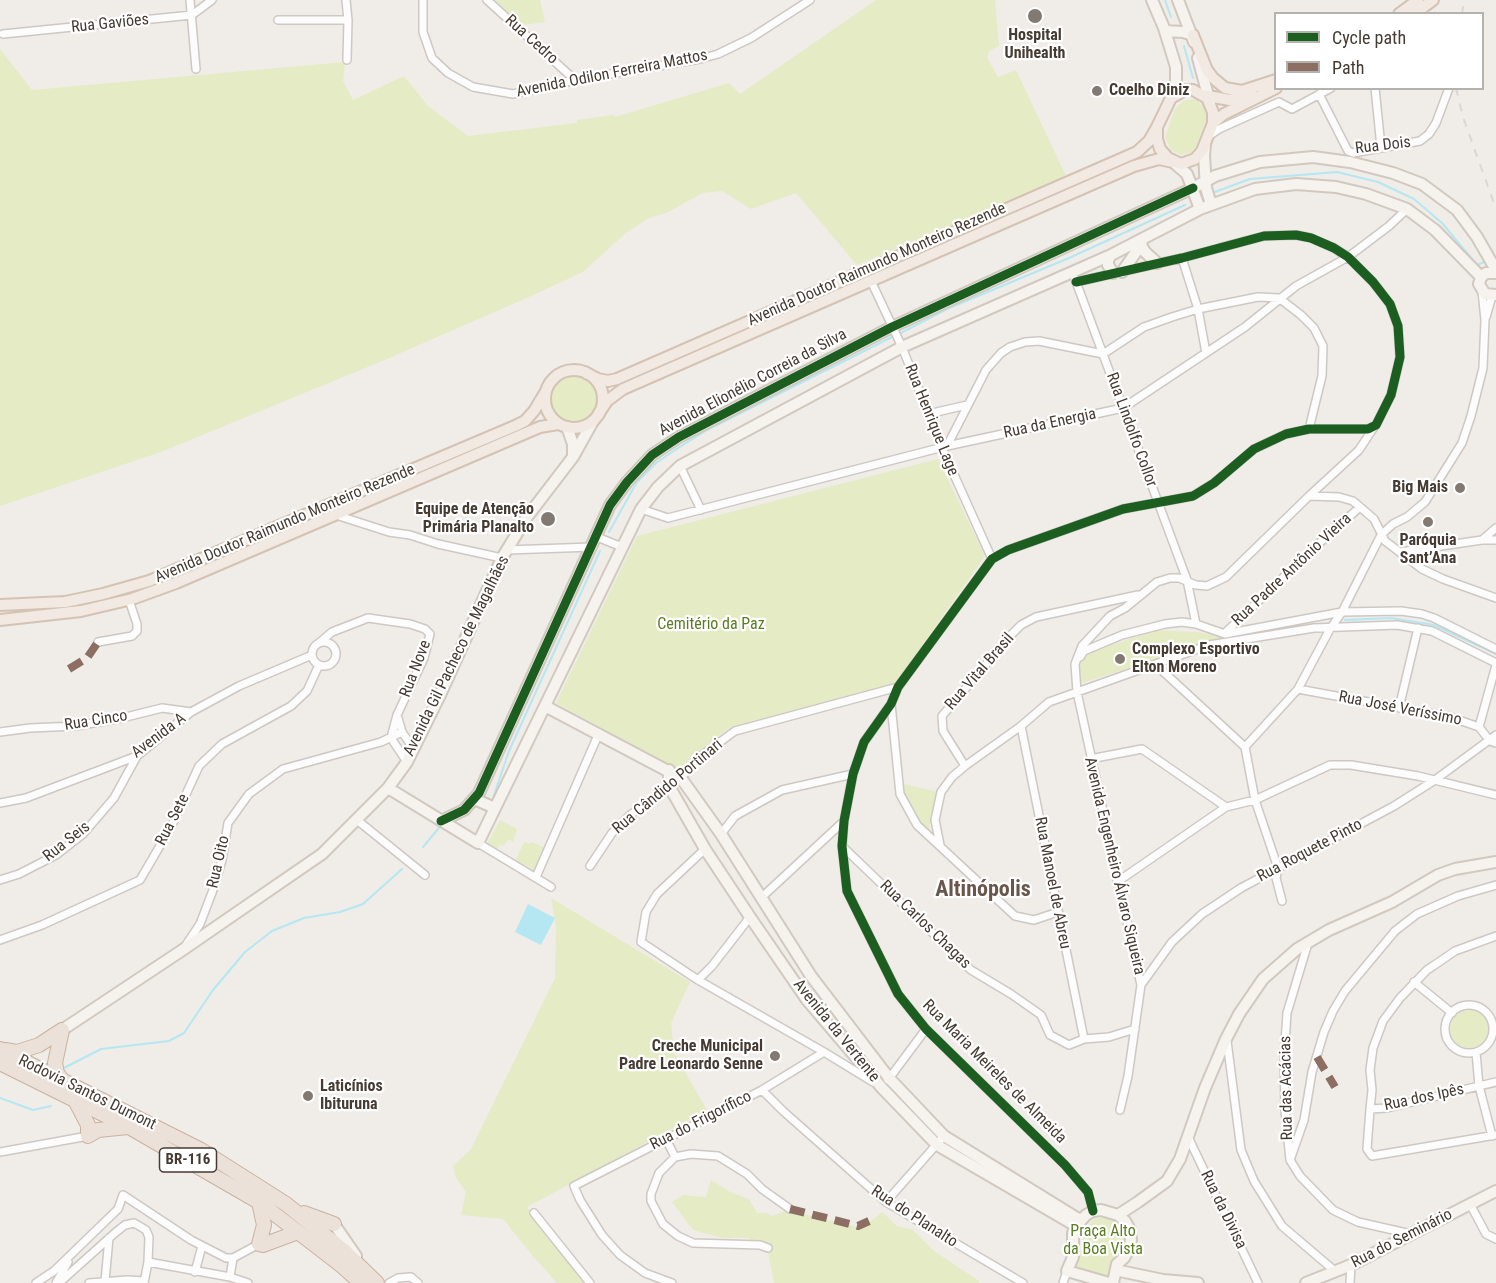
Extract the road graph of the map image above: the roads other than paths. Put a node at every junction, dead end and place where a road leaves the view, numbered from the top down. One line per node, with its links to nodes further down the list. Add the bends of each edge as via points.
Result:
1 (190, 0): 13 (street)
2 (212, 0): 13 (street)
3 (346, 0): 15 (street)
4 (423, 0): 21 (street, Avenida Odilon Ferreira Mattos, via 423,32 432,58 448,73 473,87 513,94)
5 (487, 0): 21 (street, Rua Cedro)
6 (810, 0): 21 (street, Avenida Odilon Ferreira Mattos, via 718,54)
7 (1152, 0): 16 (street)
8 (1178, 0): 18 (street)
9 (1419, 0): 11 (main road)
10 (1432, 0): 12 (main road)
11 (1402, 12)
12 (1417, 12)
13 (192, 15): 17 (street, Rua Gaviões); 20 (street)
14 (278, 20): 15 (street)
15 (348, 20): 19 (street)
16 (1165, 30): 18 (street); 29 (street, via 1176,67)
17 (3, 34)
18 (1192, 35): 22 (main road, via 1207,70 1226,88 1242,91); 30 (street)
19 (347, 60)
20 (196, 69)
21 (575, 80)
22 (1274, 80)
23 (1274, 80): 30 (main road, via 1235,99)
24 (1274, 89): 31 (main road)
25 (1327, 90): 28 (street)
26 (1375, 90): 35 (street)
27 (1448, 90): 35 (street, Rua Dois, via 1436,123 1424,138 1416,143)
28 (1319, 94): 32 (street, via 1292,109 1279,102); 35 (street, Rua Dois, via 1348,151)
29 (1171, 98): 30 (main road, via 1193,90); 33 (main road)
30 (1207, 99): 31 (main road)
31 (1213, 123): 32 (street); 34 (main road)
32 (1230, 124): 34 (street, via 1212,132)
33 (1157, 127): 36 (main road, via 1160,149); 61 (main road, Avenida Doutor Raimundo Monteiro Rezende, via 1137,152 617,379 608,381)
34 (1207, 141): 36 (main road, via 1193,160); 37 (street)
35 (1381, 147)
36 (1173, 162): 38 (street, via 1184,169); 51 (main road, Avenida Doutor Raimundo Monteiro Rezende, via 1142,162)
37 (1205, 181): 38 (street, Avenida Elionélio Correia da Silva); 39 (street); 48 (street, Avenida Elionélio Correia da Silva, via 1260,162 1313,157 1393,173 1422,184 1457,210)
38 (1193, 188): 40 (street); 57 (street, Avenida Elionélio Correia da Silva)
39 (1211, 204): 40 (street); 41 (street, via 1255,189 1296,184 1336,187)
40 (1200, 209): 42 (street)
41 (1407, 209): 44 (street, Rua da Energia); 50 (street, via 1435,230)
42 (1142, 241): 43 (street); 46 (street, via 1146,254); 49 (street)
43 (1111, 255): 47 (street); 49 (street, via 1108,265)
44 (1348, 257): 45 (street, via 1311,238 1286,235 1264,236); 54 (street, Rua da Energia); 68 (street, via 1390,304 1398,326 1398,371)
45 (1182, 258): 46 (street); 55 (street)
46 (1156, 263): 49 (street)
47 (1072, 271): 52 (street, Rua Lindolfo Collor); 58 (street)
48 (1496, 271): 50 (street)
49 (1118, 272): 52 (street)
50 (1481, 277): 53 (street, via 1479,284)
51 (871, 280): 57 (street, Rua Henrique Lage); 66 (main road, Avenida Doutor Raimundo Monteiro Rezende, via 623,388)
52 (1076, 282): 60 (street, Rua Lindolfo Collor)
53 (1490, 294): 56 (street); 56 (street)
54 (1279, 298): 55 (street, via 1246,298); 59 (street, Rua da Energia); 69 (street, via 1314,328 1323,346 1322,376)
55 (1198, 309): 59 (street); 60 (street, via 1144,327)
56 (1485, 320): 80 (street, via 1483,368 1462,443 1425,502)
57 (892, 327): 58 (street, Rua Henrique Lage); 83 (street, Avenida Elionélio Correia da Silva, via 679,437 652,455 610,505)
58 (902, 347): 65 (street, Rua Henrique Lage); 72 (street)
59 (1206, 353): 64 (street, Rua da Energia)
60 (1103, 354): 63 (street, via 1039,341 1014,345 992,363); 64 (street, Rua Lindolfo Collor)
61 (586, 373): 62 (main road, Avenida Doutor Raimundo Monteiro Rezende, via 567,371 551,382); 66 (main road, via 602,391 603,402)
62 (546, 391): 67 (main road, via 546,407); 92 (main road, Avenida Doutor Raimundo Monteiro Rezende, via 530,416 515,426 149,581 65,602)
63 (967, 405): 65 (street); 70 (street)
64 (1124, 408): 70 (street, Rua da Energia); 74 (street, Rua Lindolfo Collor)
65 (928, 414): 70 (street, Rua Henrique Lage)
66 (596, 417): 67 (main road, Avenida Doutor Raimundo Monteiro Rezende, via 585,426); 71 (street, Avenida Gil Pacheco de Magalhães)
67 (563, 425): 71 (street, via 573,444); 78 (main road, Avenida Doutor Raimundo Monteiro Rezende, via 540,427)
68 (1376, 425): 69 (street, Rua Maria Meireles de Almeida, via 1368,429); 73 (street, via 1359,450)
69 (1309, 429): 74 (street, Rua Maria Meireles de Almeida, via 1263,444 1193,496)
70 (945, 447): 77 (street, Rua da Energia); 87 (street, Rua Henrique Lage)
71 (573, 457): 86 (street, Avenida Gil Pacheco de Magalhães, via 527,517)
72 (680, 466): 76 (street); 77 (street)
73 (1308, 496): 75 (street, via 1347,499); 88 (street, via 1226,577 1207,585)
74 (1157, 502): 87 (street, Rua Maria Meireles de Almeida, via 1123,509); 88 (street, Rua Lindolfo Collor)
75 (1360, 507): 80 (street, via 1377,523); 98 (street, Rua Padre Antônio Vieira)
76 (641, 509): 77 (street, Rua da Energia, via 668,518); 84 (street)
77 (701, 510)
78 (336, 515): 86 (street, via 438,544); 91 (main road, Avenida Doutor Raimundo Monteiro Rezende)
79 (1496, 528): 81 (street)
80 (1381, 535): 85 (street); 93 (street)
81 (1482, 540): 82 (street); 85 (street)
82 (1496, 540)
83 (595, 542): 84 (street); 86 (street); 136 (street, Avenida Elionélio Correia da Silva)
84 (622, 547): 111 (street)
85 (1400, 552): 90 (street, via 1422,569)
86 (505, 554): 124 (street, Avenida Gil Pacheco de Magalhães)
87 (992, 559): 107 (street, Rua Maria Meireles de Almeida)
88 (1187, 580): 89 (street, via 1163,579); 95 (street, Rua Lindolfo Collor)
89 (1141, 594): 103 (street, via 1110,616 1082,646); 128 (street, Rua Vital Brasil, via 1036,617 1011,635 942,716 943,731)
90 (1496, 598)
91 (129, 600): 94 (main road, Avenida Doutor Raimundo Monteiro Rezende, via 81,611); 99 (street, via 137,631 132,636)
92 (0, 605)
93 (1342, 612): 97 (street); 98 (street); 101 (street, via 1422,614)
94 (0, 620)
95 (1196, 624): 98 (street); 103 (street, via 1165,624 1122,634 1084,651)
96 (1418, 628): 97 (street, via 1397,625); 104 (street, via 1432,631); 112 (street)
97 (1330, 629): 106 (street, via 1314,628 1209,645); 108 (street)
98 (1225, 634)
99 (98, 642)
100 (319, 643): 102 (street); 105 (street, via 331,644 336,654 330,665); 114 (street, Rua Nove, via 332,632 368,618 425,629 430,634 424,658)
101 (1496, 649)
102 (312, 655): 105 (street); 113 (street, Avenida A, via 239,686)
103 (1075, 664): 109 (street, Avenida Engenheiro Álvaro Siqueira)
104 (1496, 664): 116 (street)
105 (319, 665): 163 (street, Rua Sete, via 308,691 291,706 222,744 200,766 140,880)
106 (1156, 665): 109 (street); 123 (street)
107 (898, 687): 110 (street, Rua Maria Meireles de Almeida); 131 (street, Rua Cândido Portinari, via 735,731 699,758)
108 (1298, 689): 112 (street, Rua José Veríssimo); 123 (street)
109 (1077, 692): 115 (street, via 1049,702); 126 (street, Avenida Engenheiro Álvaro Siqueira)
110 (891, 704): 130 (street, Rua Maria Meireles de Almeida, via 864,742); 146 (street, via 900,794 917,825)
111 (545, 706): 119 (street, Avenida da Vertente); 140 (street)
112 (1399, 708): 116 (street, Rua José Veríssimo, via 1450,717)
113 (191, 712): 117 (street, Rua Cinco, via 162,708 76,726); 125 (street, Avenida A)
114 (397, 715): 118 (street, Rua Nove); 121 (street, Rua Nove)
115 (1021, 726): 128 (street); 160 (street, Rua Manoel de Abreu)
116 (1479, 727): 122 (street, Rua José Veríssimo)
117 (0, 732)
118 (402, 732): 121 (street, Rua Oito); 124 (street, Rua Nove)
119 (599, 733): 129 (street, Avenida da Vertente); 153 (street)
120 (1496, 735): 122 (street, Rua Roquete Pinto)
121 (391, 738): 127 (street); 165 (street, Rua Oito, via 283,769 249,794 228,823 213,890 200,924)
122 (1493, 742): 132 (street, Rua Roquete Pinto)
123 (1245, 747): 137 (street)
124 (413, 748): 127 (street, Avenida Gil Pacheco de Magalhães)
125 (137, 756): 138 (street, Avenida A, via 26,798); 154 (street, Rua Seis, via 114,798 83,834 56,855)
126 (1090, 759): 139 (street, via 1142,749); 155 (street, Avenida Engenheiro Álvaro Siqueira)
127 (407, 762): 134 (street, Avenida Gil Pacheco de Magalhães)
128 (965, 766): 146 (street, via 941,792 935,820)
129 (669, 770): 131 (street, Avenida da Vertente); 133 (street, Avenida da Vertente)
130 (853, 774): 143 (street, Rua Maria Meireles de Almeida); 144 (street, via 782,790 735,816)
131 (681, 778): 133 (street, Rua Cândido Portinari); 144 (street, Avenida da Vertente)
132 (1436, 780): 135 (street); 137 (street, via 1330,765); 151 (street, Rua Roquete Pinto)
133 (669, 786): 148 (street, Avenida da Vertente); 150 (street, Rua Cândido Portinari, via 612,833)
134 (388, 788): 141 (street, Avenida Gil Pacheco de Magalhães); 142 (street)
135 (1496, 795)
136 (474, 799): 140 (street); 142 (street, Avenida Elionélio Correia da Silva, via 464,810)
137 (1255, 800): 139 (street); 151 (street)
138 (0, 803)
139 (1226, 807): 155 (street)
140 (495, 808): 145 (street)
141 (357, 820): 152 (street); 165 (street, Avenida Gil Pacheco de Magalhães, via 322,854)
142 (441, 821): 145 (street)
143 (844, 821): 147 (street, Rua Maria Meireles de Almeida); 158 (street)
144 (721, 834): 158 (street, Avenida da Vertente)
145 (478, 843): 153 (street)
146 (940, 845): 160 (street, via 1015,916 1034,920)
147 (842, 846): 172 (street, Rua Maria Meireles de Almeida, via 847,891 898,994); 176 (street, Rua Carlos Chagas, via 971,970 1041,1015 1050,1035 1069,1045)
148 (705, 849): 161 (street, Avenida da Vertente); 166 (street, via 657,894 646,912 641,942)
149 (1496, 862): 164 (street, via 1455,868 1438,875)
150 (590, 866)
151 (1278, 868): 159 (street, via 1276,878); 168 (street, Rua Roquete Pinto, via 1202,914 1172,942)
152 (425, 875)
153 (536, 877): 157 (street)
154 (0, 880)
155 (1117, 882): 168 (street, Avenida Engenheiro Álvaro Siqueira)
156 (1496, 885): 197 (street, via 1458,896 1407,920 1345,991 1324,1032 1304,1120)
157 (551, 887)
158 (762, 897): 183 (street, Avenida da Vertente, via 811,976)
159 (1282, 901)
160 (1058, 912): 176 (street, Rua Manoel de Abreu)
161 (750, 917): 166 (street); 183 (street, Avenida da Vertente, via 807,1000)
162 (1496, 936): 167 (street, Rua dos Ipês, via 1455,951)
163 (0, 940)
164 (1308, 943): 175 (street, via 1263,979); 197 (street, Rua das Acácias, via 1287,1013 1285,1110)
165 (181, 951): 174 (street, Avenida Gil Pacheco de Magalhães)
166 (698, 980): 178 (street)
167 (1414, 982): 170 (street); 187 (street, Rua dos Ipês, via 1383,1021 1373,1048)
168 (1141, 985): 173 (street, Avenida Engenheiro Álvaro Siqueira)
169 (1496, 1010): 171 (street)
170 (1452, 1013): 171 (street, via 1474,1006); 179 (street, via 1446,1026 1449,1041 1461,1052)
171 (1487, 1013): 179 (street, via 1492,1035 1489,1043)
172 (926, 1029): 183 (street); 206 (street, Rua Maria Meireles de Almeida, via 1065,1165 1088,1192)
173 (1135, 1029): 176 (street, Rua Carlos Chagas); 188 (street, Avenida Engenheiro Álvaro Siqueira)
174 (62, 1030): 177 (highway, via 39,1045 17,1052); 181 (highway, via 55,1063)
175 (1226, 1039): 192 (street); 225 (street, via 1241,1150 1254,1181 1282,1226)
176 (1084, 1040)
177 (0, 1049): 181 (highway, Rodovia Santos Dumont / BR-116)
178 (824, 1052): 183 (street); 185 (street, Rua do Frigorífico)
179 (1476, 1052): 184 (street)
180 (0, 1063): 186 (highway, Rodovia Santos Dumont / BR-116)
181 (63, 1082): 202 (highway, Rodovia Santos Dumont / BR-116, via 201,1150)
182 (1496, 1082): 184 (street, Rua dos Ipês)
183 (886, 1083): 194 (street, Avenida da Vertente)
184 (1479, 1086): 187 (street, Rua dos Ipês); 191 (street)
185 (762, 1090): 193 (street, Rua do Frigorífico); 200 (street, Rua do Planalto)
186 (76, 1102): 189 (highway, Rodovia Santos Dumont / BR-116); 190 (highway, via 88,1125)
187 (1370, 1109): 191 (street, via 1367,1149 1372,1156)
188 (1120, 1110)
189 (129, 1127): 190 (highway, via 98,1130); 199 (highway, Rodovia Santos Dumont / BR-116)
190 (88, 1136): 195 (street)
191 (1494, 1136)
192 (1188, 1137): 208 (street, via 1167,1181); 245 (street, Rua da Divisa)
193 (666, 1139): 196 (street); 240 (street, Rua do Frigorífico, via 574,1186 602,1235 620,1256 645,1273)
194 (941, 1140): 200 (street); 209 (street, Avenida da Vertente)
195 (0, 1152)
196 (675, 1157): 205 (street, via 718,1156); 217 (street, via 659,1173 651,1194 663,1224 693,1243)
197 (1290, 1160): 212 (street, Rua das Acácias, via 1333,1210 1359,1222)
198 (1496, 1191): 203 (street, Rua do Seminário)
199 (259, 1202): 211 (highway, Rodovia Santos Dumont / BR-116); 215 (highway, via 264,1225)
200 (886, 1202): 241 (street, Rua do Planalto)
201 (134, 1203): 204 (street); 204 (street, via 123,1196); 216 (street)
202 (286, 1204): 210 (highway); 235 (highway, Rodovia Santos Dumont / BR-116)
203 (1470, 1204): 212 (street, Rua do Seminário); 214 (street, via 1486,1234)
204 (118, 1209): 218 (street)
205 (790, 1209)
206 (1093, 1211): 208 (street); 209 (street)
207 (534, 1213): 239 (street)
208 (1118, 1215): 222 (street, via 1130,1230 1131,1240)
209 (1078, 1223): 224 (street)
210 (334, 1224): 236 (street, via 351,1251)
211 (298, 1232): 215 (highway); 234 (highway, Rodovia Santos Dumont / BR-116)
212 (1411, 1234): 221 (street, Rua do Seminário)
213 (109, 1238): 220 (street, via 125,1225 139,1225 150,1237); 227 (street); 231 (street)
214 (1496, 1239)
215 (260, 1244): 219 (street)
216 (202, 1246): 219 (street); 223 (street)
217 (768, 1248)
218 (74, 1251): 230 (street); 231 (street)
219 (232, 1258): 226 (street)
220 (148, 1262): 223 (street); 229 (street)
221 (1351, 1265): 225 (street, Rua do Seminário); 247 (street)
222 (1117, 1269): 228 (street); 243 (street)
223 (195, 1272): 226 (street)
224 (1067, 1272): 242 (street); 243 (street)
225 (1336, 1272): 246 (street, Rua do Seminário)
226 (230, 1277): 233 (street)
227 (105, 1281): 229 (street); 232 (street)
228 (1163, 1281): 244 (street)
229 (144, 1282)
230 (36, 1283)
231 (58, 1283)
232 (89, 1283)
233 (248, 1283)
234 (360, 1283)
235 (377, 1283)
236 (384, 1283)
237 (389, 1283): 238 (street, via 411,1277)
238 (418, 1283)
239 (590, 1283)
240 (672, 1283)
241 (1023, 1283)
242 (1063, 1283)
243 (1111, 1283)
244 (1198, 1283)
245 (1258, 1283)
246 (1306, 1283)
247 (1350, 1283)

